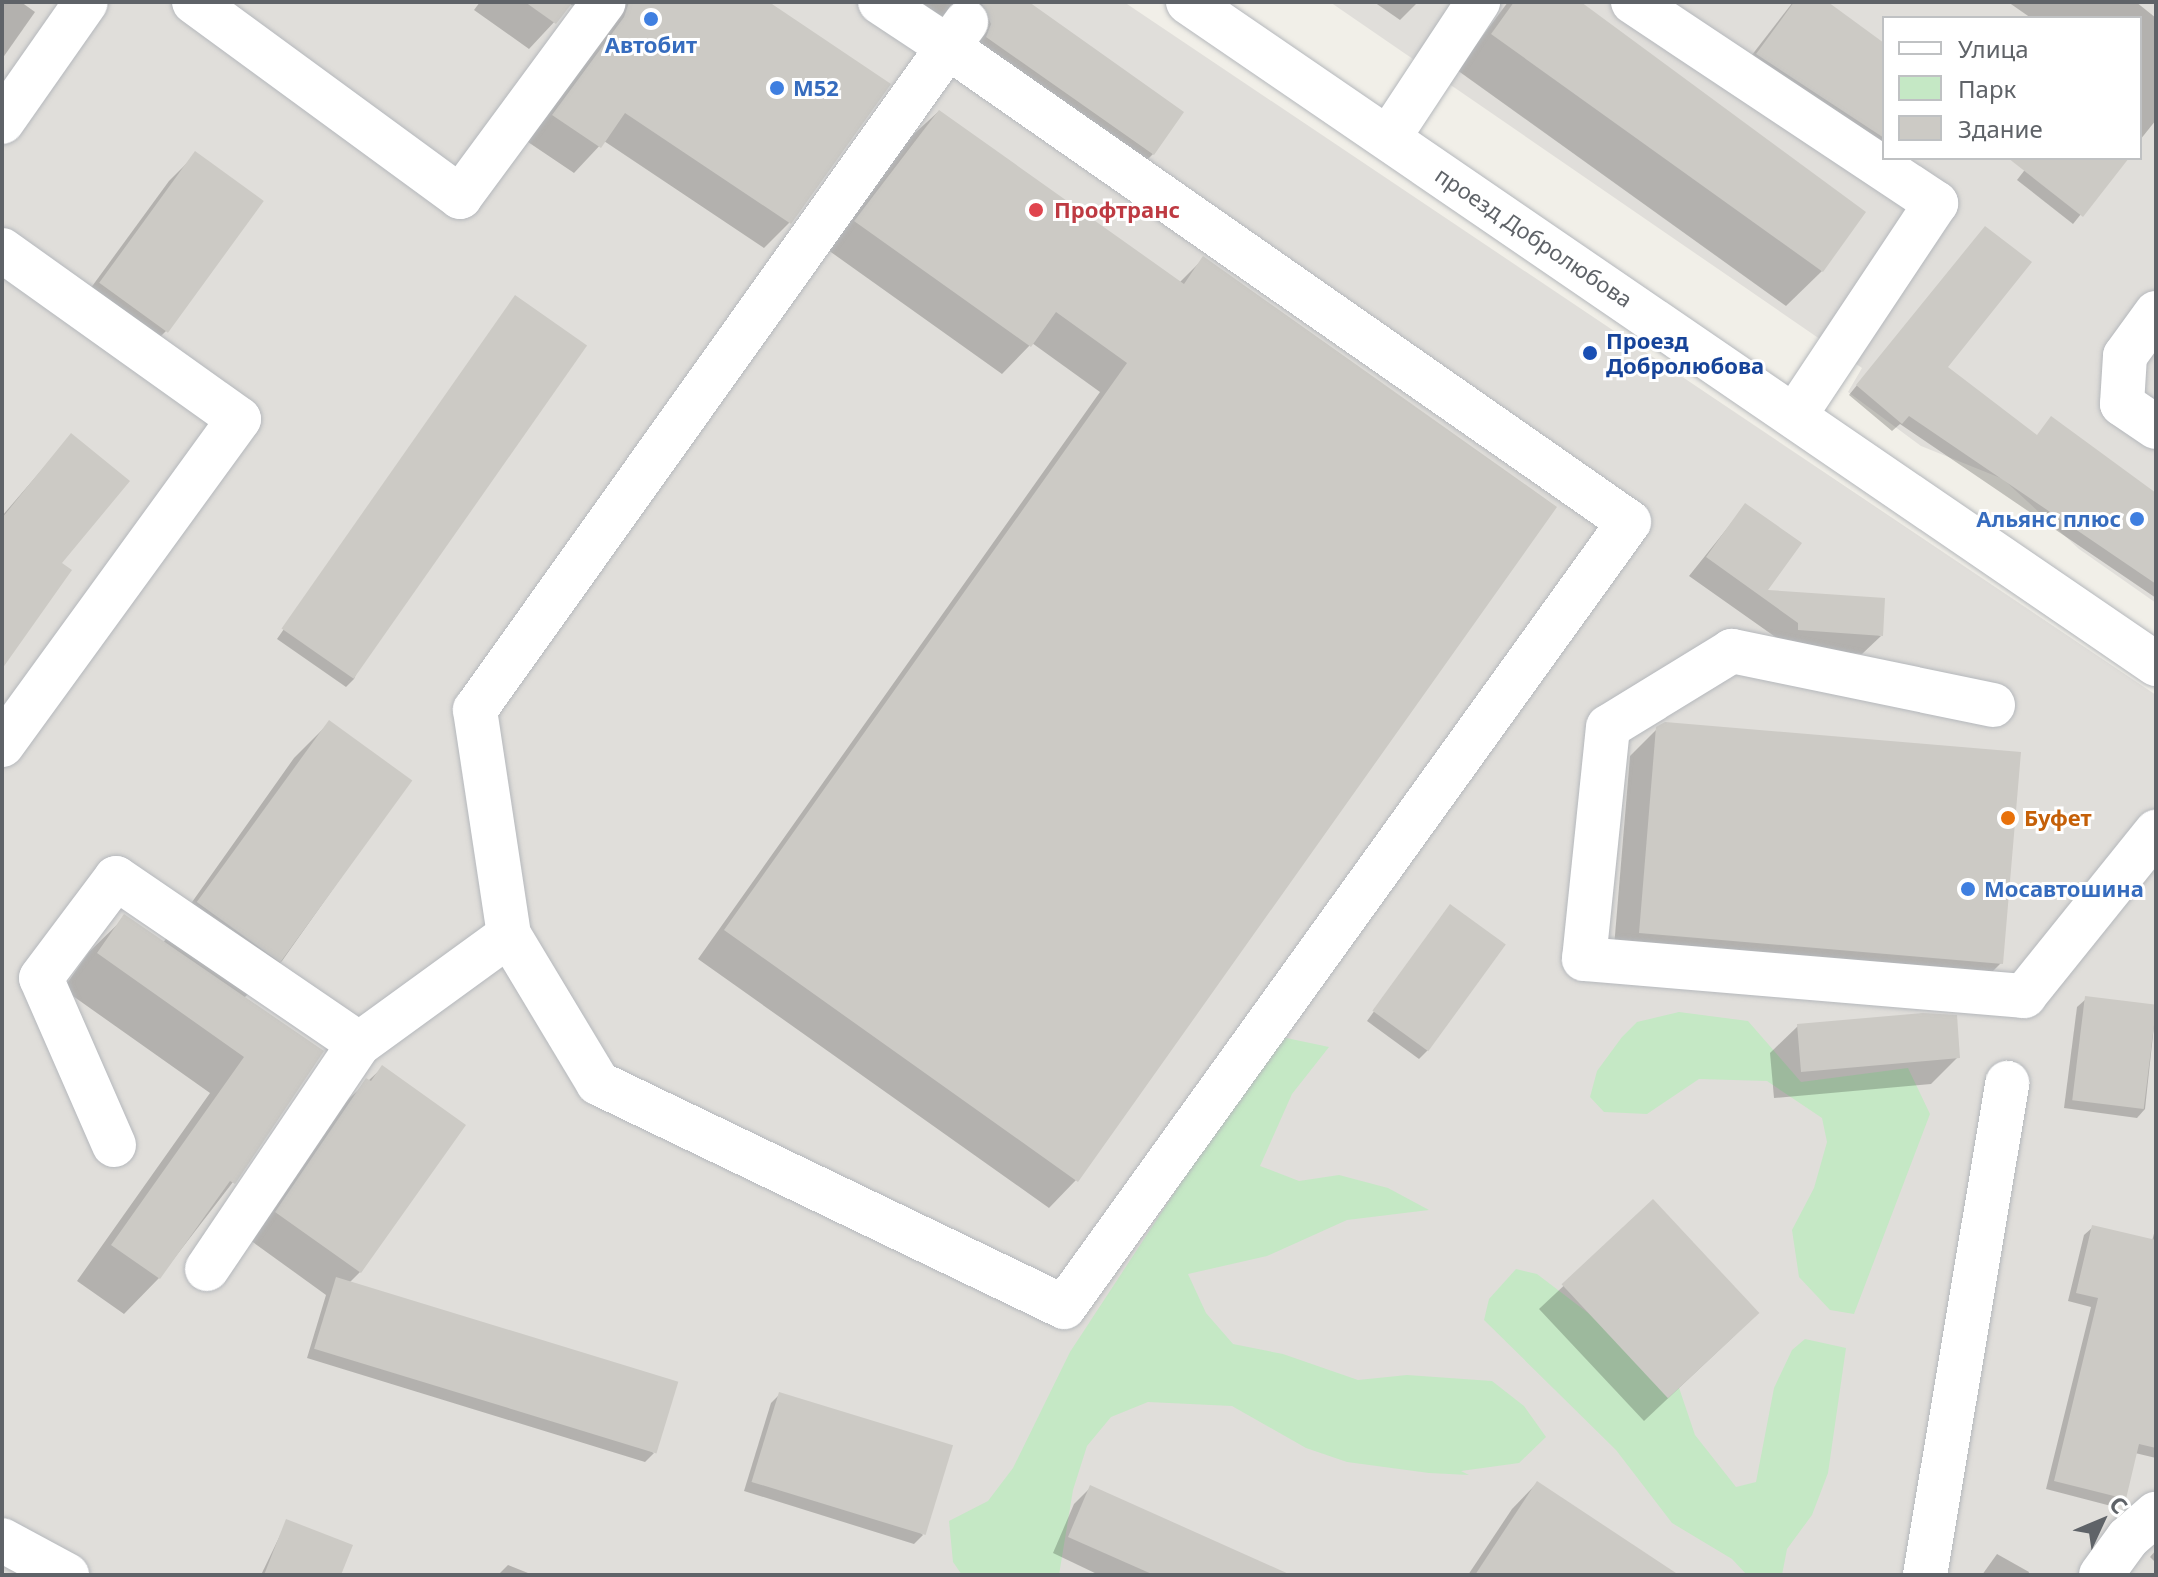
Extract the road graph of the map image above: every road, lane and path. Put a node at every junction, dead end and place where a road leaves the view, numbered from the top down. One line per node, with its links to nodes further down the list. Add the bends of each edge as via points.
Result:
1 (86, 2): 9 (street)
2 (194, 2): 3 (street, via 460,197)
3 (604, 2)
4 (880, 2): 8 (street)
5 (1478, 2): 10 (street)
6 (1633, 2): 13 (street, via 1936,203)
7 (1207, 7): 10 (street, проезд Добролюбова)
8 (957, 34): 19 (street, via 475,710); 19 (street, via 1629,522 1064,1307 598,1083)
9 (2, 122)
10 (1389, 137): 13 (street, проезд Добролюбова)
11 (2, 250): 17 (street, via 239,419)
12 (2156, 313): 14 (street, via 2125,356 2122,404)
13 (1795, 415): 15 (street, проезд Добролюбова)
14 (2156, 427)
15 (2156, 664)
16 (1993, 705): 18 (street, via 1732,651 1645,704 1608,727 1584,959 2024,996)
17 (2, 745)
18 (2156, 832)
19 (509, 935): 20 (street)
20 (359, 1044): 22 (street, via 116,878 41,978); 23 (street)
21 (2007, 1083): 27 (street)
22 (114, 1145)
23 (207, 1269)
24 (2156, 1514): 28 (street, via 2128,1538)
25 (2, 1540): 26 (street)
26 (67, 1575)
27 (1925, 1575)
28 (2101, 1575)

